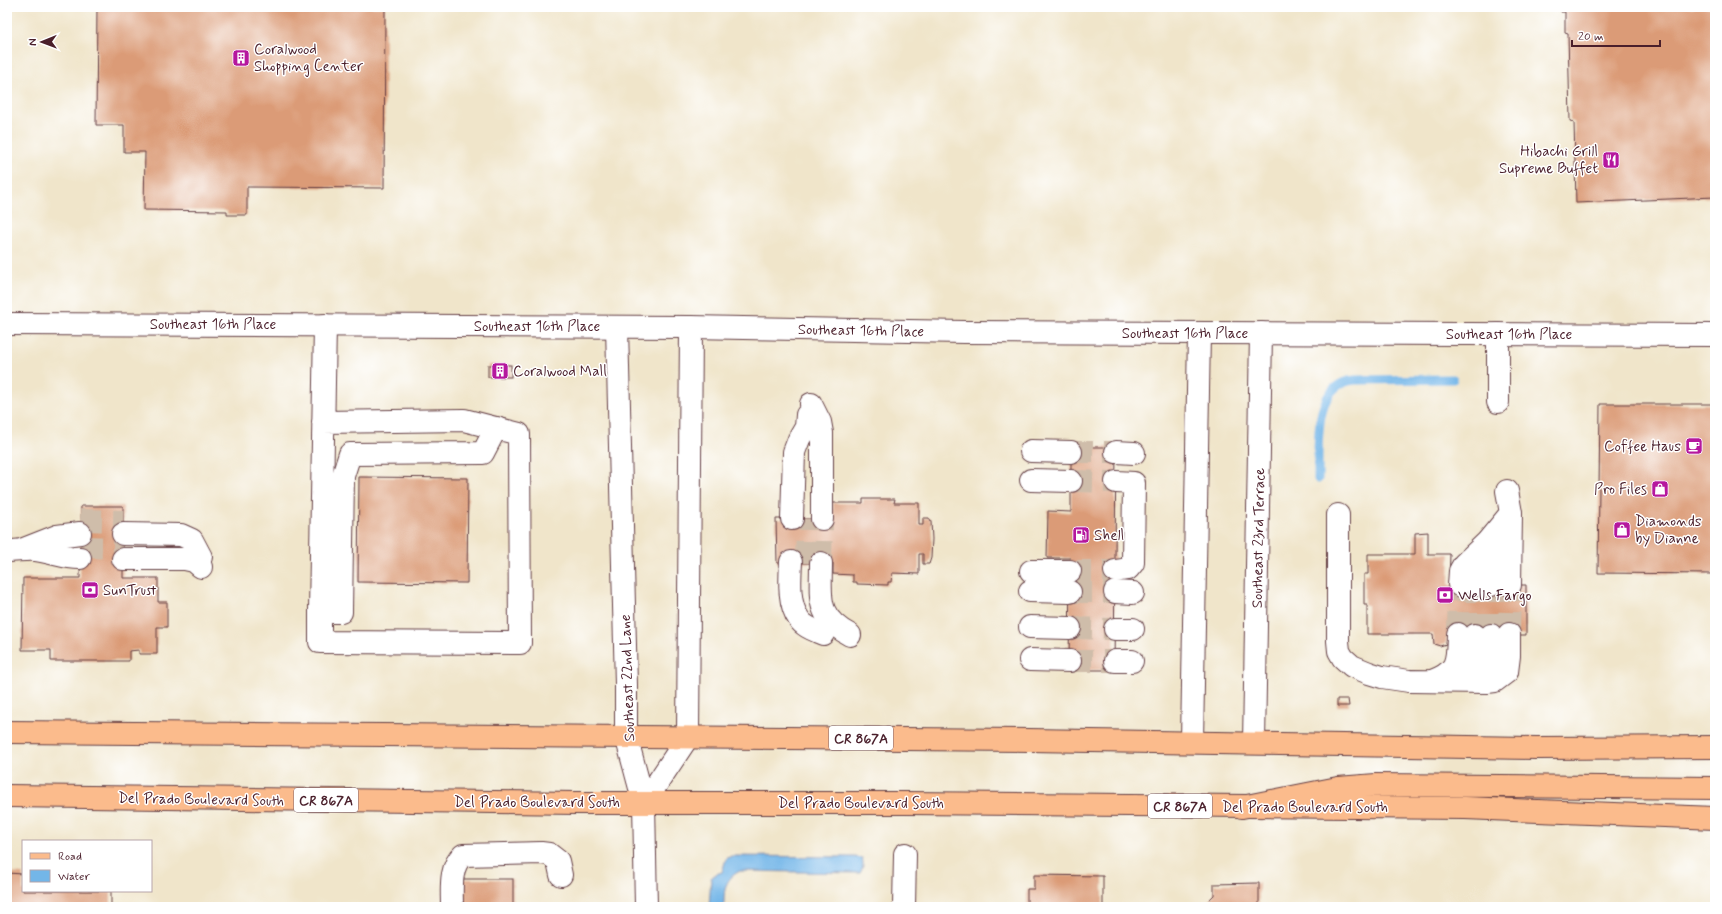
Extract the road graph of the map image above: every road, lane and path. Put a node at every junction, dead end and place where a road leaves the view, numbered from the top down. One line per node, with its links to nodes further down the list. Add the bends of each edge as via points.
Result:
1 (7, 324): 2 (street, Southeast 16th Place)
2 (325, 325): 3 (street, Southeast 16th Place); 10 (street)
3 (617, 327): 4 (street, Southeast 16th Place); 36 (street, Southeast 22nd Lane)
4 (691, 328): 5 (street, Southeast 16th Place); 37 (street)
5 (1199, 333): 6 (street, Southeast 16th Place); 38 (street)
6 (1261, 333): 7 (street, Southeast 16th Place); 39 (street, Southeast 23rd Terrace)
7 (1498, 334): 8 (street, Southeast 16th Place); 9 (street)
8 (1715, 335)
9 (1498, 402)
10 (323, 422): 11 (street, via 464,420); 28 (street)
11 (496, 428): 28 (street, via 483,452 350,454 343,476 341,612); 28 (street, via 520,434 520,643 320,642)
12 (1031, 451): 13 (street)
13 (1071, 452)
14 (1031, 480): 15 (street)
15 (1070, 481)
16 (1125, 482): 25 (street, via 1133,563 1128,569)
17 (1507, 491): 20 (street)
18 (1338, 515): 34 (street, via 1338,641 1343,658 1352,666 1369,673 1409,681)
19 (807, 519): 19 (street, via 822,432 820,422 808,415 794,452)
20 (1511, 522): 20 (street, via 1484,585 1460,571 1464,564)
21 (123, 540): 23 (street)
22 (26, 549): 22 (street, via 69,558 80,540 73,520)
23 (197, 556)
24 (806, 563): 31 (street, via 805,590 809,612 819,625)
25 (1115, 571)
26 (1030, 581): 27 (street)
27 (1070, 581)
28 (320, 612)
29 (1030, 627): 30 (street)
30 (1070, 628)
31 (836, 635)
32 (1030, 660): 33 (street)
33 (1070, 661)
34 (1450, 681): 34 (street, via 1478,677 1489,665 1483,635 1457,655 1446,676)
35 (7, 732): 36 (main road, CR 867A)
36 (626, 736): 37 (main road, CR 867A); 43 (street, Southeast 22nd Lane)
37 (688, 737): 38 (main road, CR 867A); 43 (street)
38 (1192, 742): 39 (main road, CR 867A)
39 (1254, 743): 40 (main road, CR 867A, via 1537,748)
40 (1715, 747)
41 (1715, 788): 44 (main road, via 1376,786 1338,788)
42 (7, 796): 43 (main road, Del Prado Boulevard South / CR 867A)
43 (644, 803): 44 (main road, Del Prado Boulevard South / CR 867A); 49 (street, Southeast 22nd Lane)
44 (1242, 807): 45 (main road, Del Prado Boulevard South / CR 867A, via 1465,808)
45 (1715, 818)
46 (905, 854): 50 (street)
47 (561, 875): 48 (street, via 558,861 549,854 463,855 454,871)
48 (452, 907)
49 (646, 907)
50 (904, 907)

